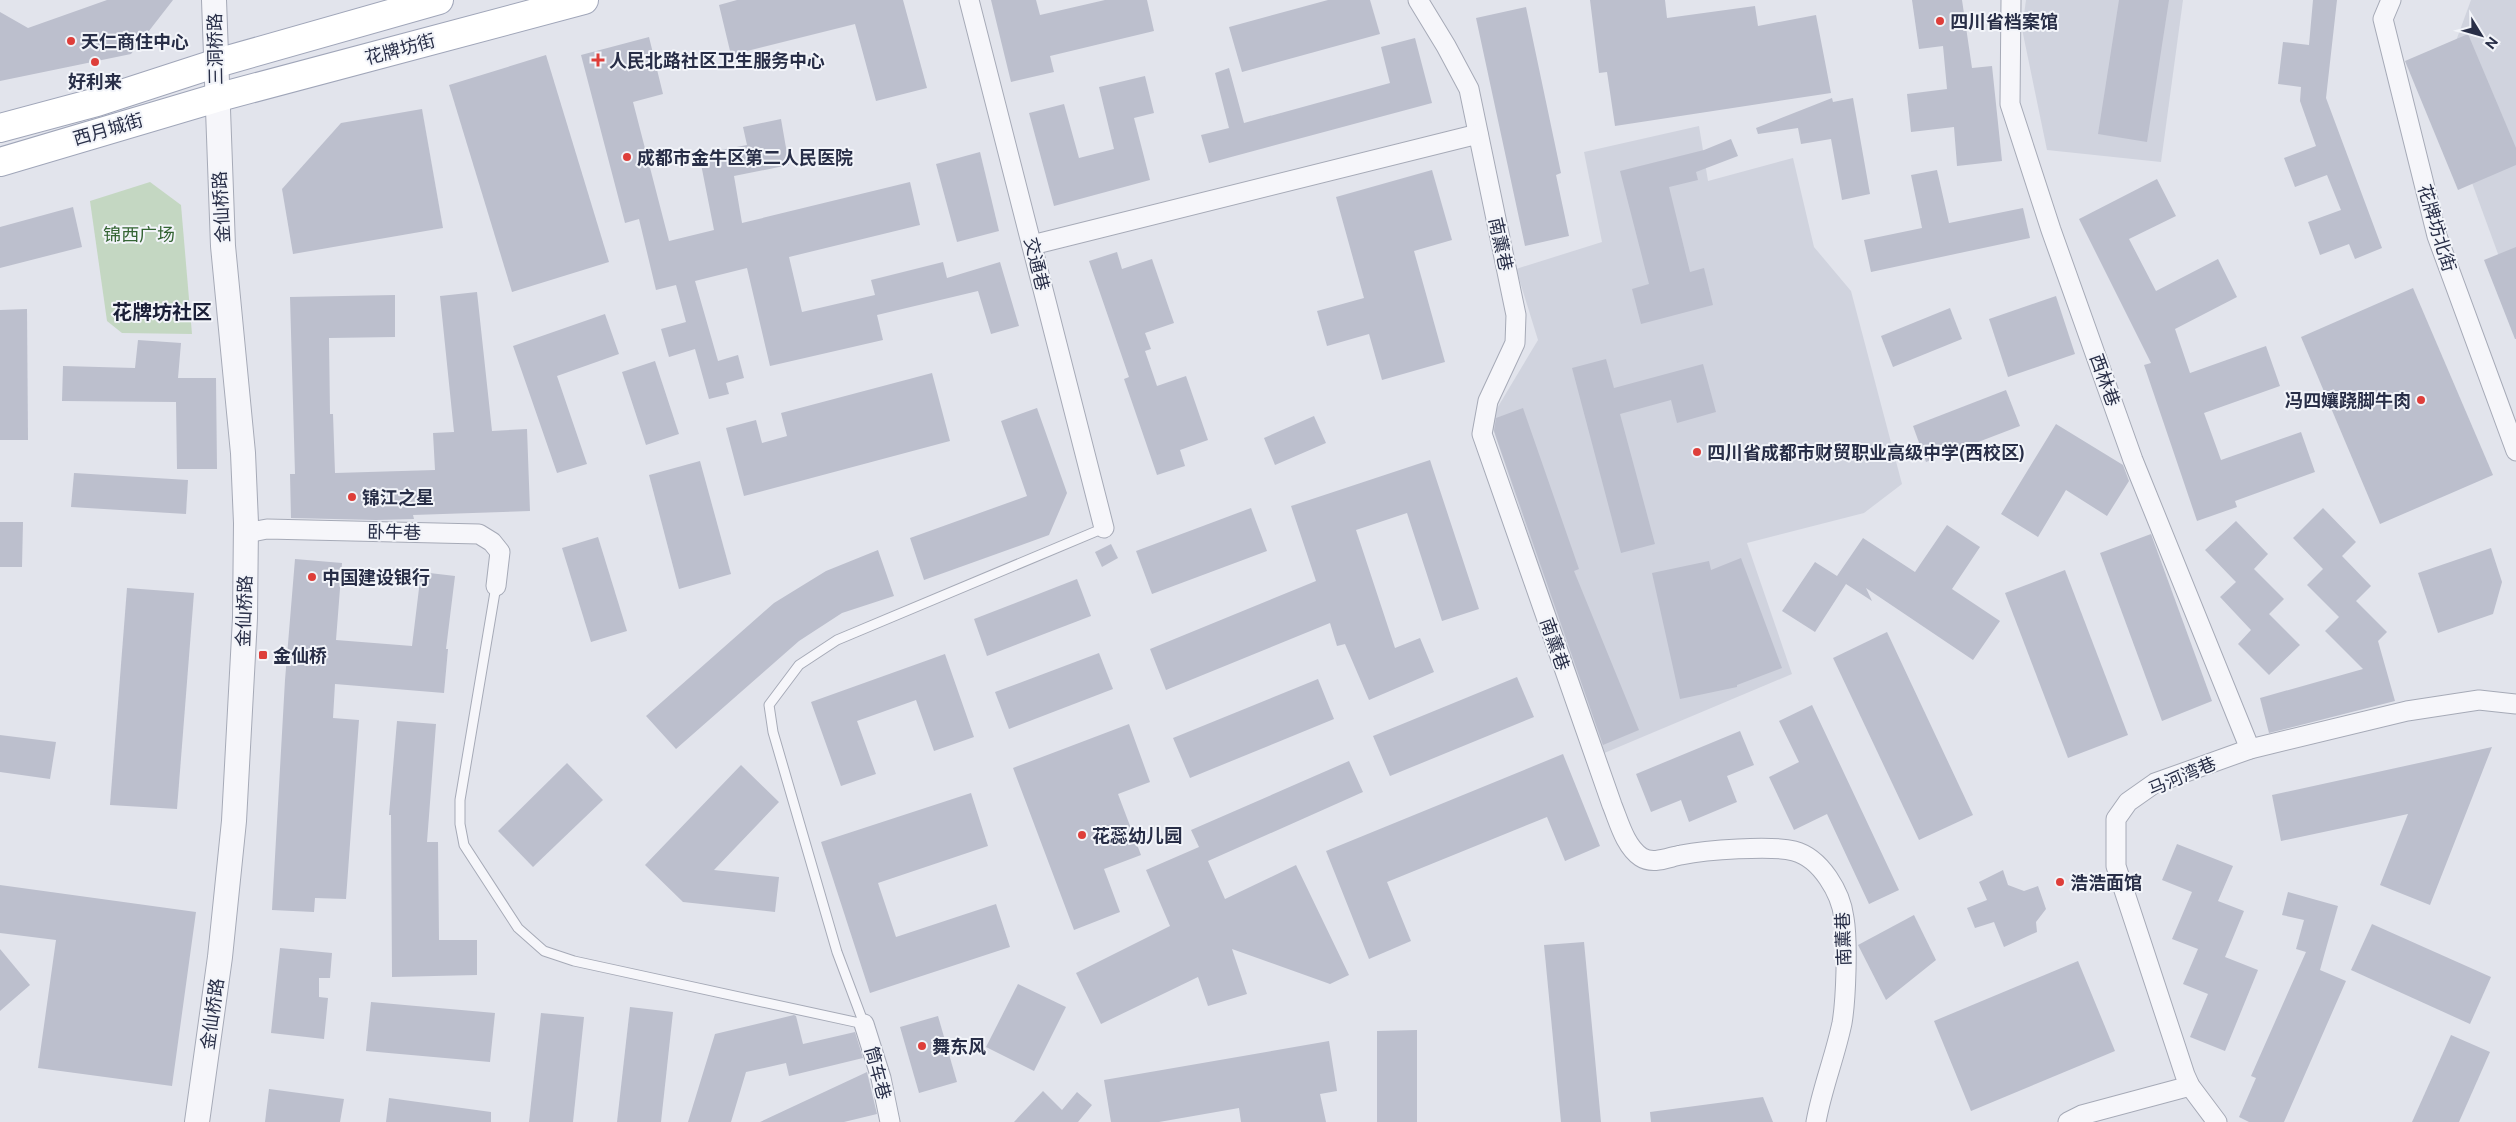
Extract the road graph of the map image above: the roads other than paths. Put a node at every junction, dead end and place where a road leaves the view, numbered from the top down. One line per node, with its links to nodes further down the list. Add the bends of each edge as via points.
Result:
1 (214, 0): 8 (street, 三洞桥路)
2 (439, 0): 8 (main road, 花牌坊街)
3 (584, 0): 9 (main road, 花牌坊街)
4 (969, 0): 13 (street, 交通巷)
5 (1418, 0): 11 (street, 南薰巷, via 1463,75)
6 (2011, 0): 19 (street, 西林巷, via 2010,104 2133,460)
7 (2391, 0): 14 (street, 花牌坊北街, via 2383,19 2437,236)
8 (217, 63): 9 (street, 三洞桥路); 10 (main road, 西月城街, via 97,102)
9 (216, 98): 12 (main road, 西月城街); 16 (street, 金仙桥路, via 224,255 243,453)
10 (0, 128)
11 (1478, 134): 13 (street); 24 (street, 南薰巷, via 1516,315 1515,343 1488,401 1482,434 1612,805 1629,844 1642,858 1657,861 1682,855 1747,849 1794,851 1811,860 1840,897 1845,919 1842,1022)
12 (0, 162)
13 (1032, 245): 15 (street, 交通巷)
14 (2516, 451)
15 (1104, 528): 20 (lane, via 837,640 799,665 769,705 773,732 834,942)
16 (246, 533): 17 (street, 卧牛巷, via 267,529 479,534 500,552); 22 (street, 金仙桥路, via 245,618 234,821 220,957)
17 (496, 586): 20 (lane, via 460,800 460,824 464,845 518,928 544,951 574,961)
18 (2516, 704): 19 (street, 马河湾巷, via 2479,700 2416,709)
19 (2250, 749): 21 (street, 马河湾巷, via 2156,783 2128,802 2116,819 2116,866)
20 (864, 1024): 23 (street, 筒车巷, via 881,1078)
21 (2190, 1086): 25 (street, via 2082,1115); 26 (street, 马河湾巷)
22 (197, 1122)
23 (890, 1122)
24 (1816, 1122)
25 (2068, 1122)
26 (2217, 1122)

